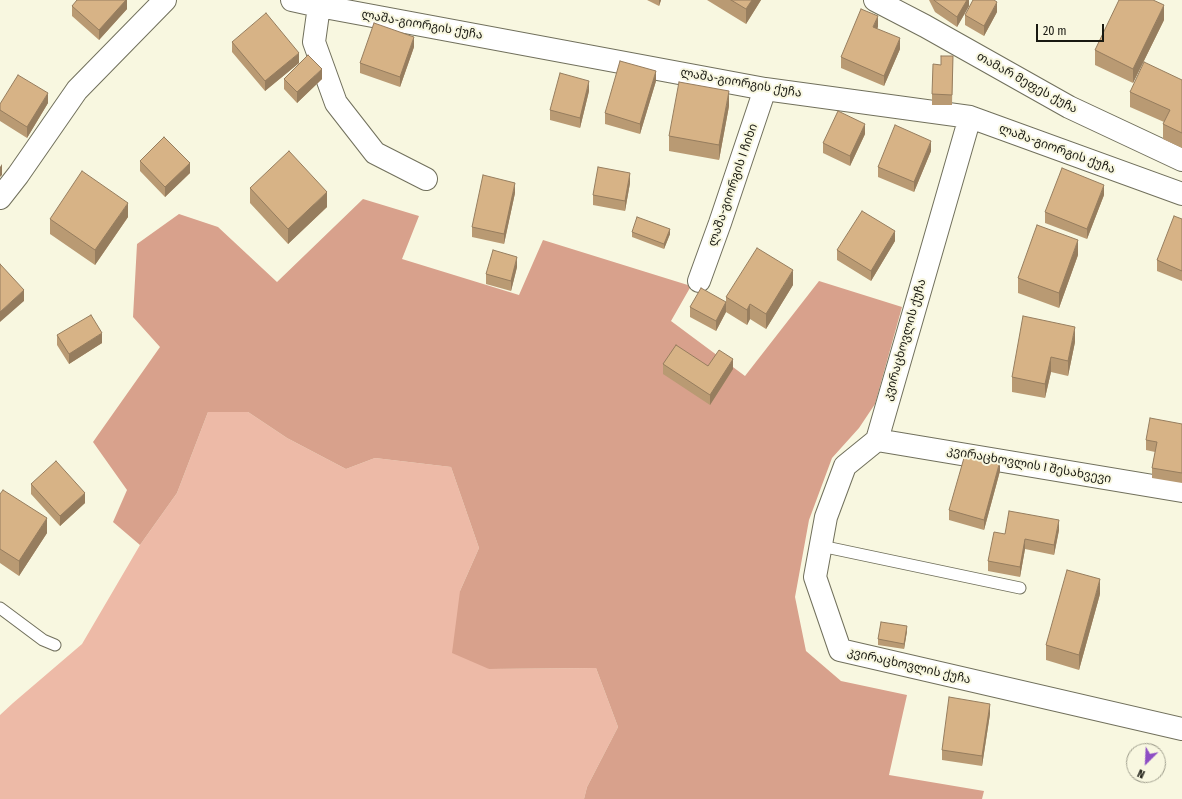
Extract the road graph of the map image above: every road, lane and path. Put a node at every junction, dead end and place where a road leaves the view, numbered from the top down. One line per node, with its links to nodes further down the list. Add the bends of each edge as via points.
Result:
1 (165, 0): 10 (street, via 77,90)
2 (292, 0): 4 (street, ლაშა-გიორგის ქუჩა)
3 (876, 0): 7 (street, თამარ მეფეს ქუჩა, via 1069,108)
4 (319, 6): 5 (street, ლაშა-გიორგის ქუჩა); 8 (street, via 314,42 336,103 376,153)
5 (765, 88): 6 (street, ლაშა-გიორგის ქუჩა); 11 (street, ლაშა-გიორგის I ჩიხი)
6 (970, 117): 9 (street, ლაშა-გიორგის ქუჩა); 12 (street, კვირაცხოვლის ქუჩა)
7 (1182, 160)
8 (426, 179)
9 (1182, 194)
10 (0, 198)
11 (699, 281)
12 (877, 440): 13 (street, კვირაცხოვლის I შესახვევი); 14 (street, კვირაცხოვლის ქუჩა, via 845,466 826,516)
13 (1182, 491)
14 (821, 546): 15 (lane); 18 (street, კვირაცხოვლის ქუჩა, via 815,577 840,650)
15 (1020, 588)
16 (0, 608): 17 (lane, via 43,640)
17 (55, 645)
18 (1182, 729)

